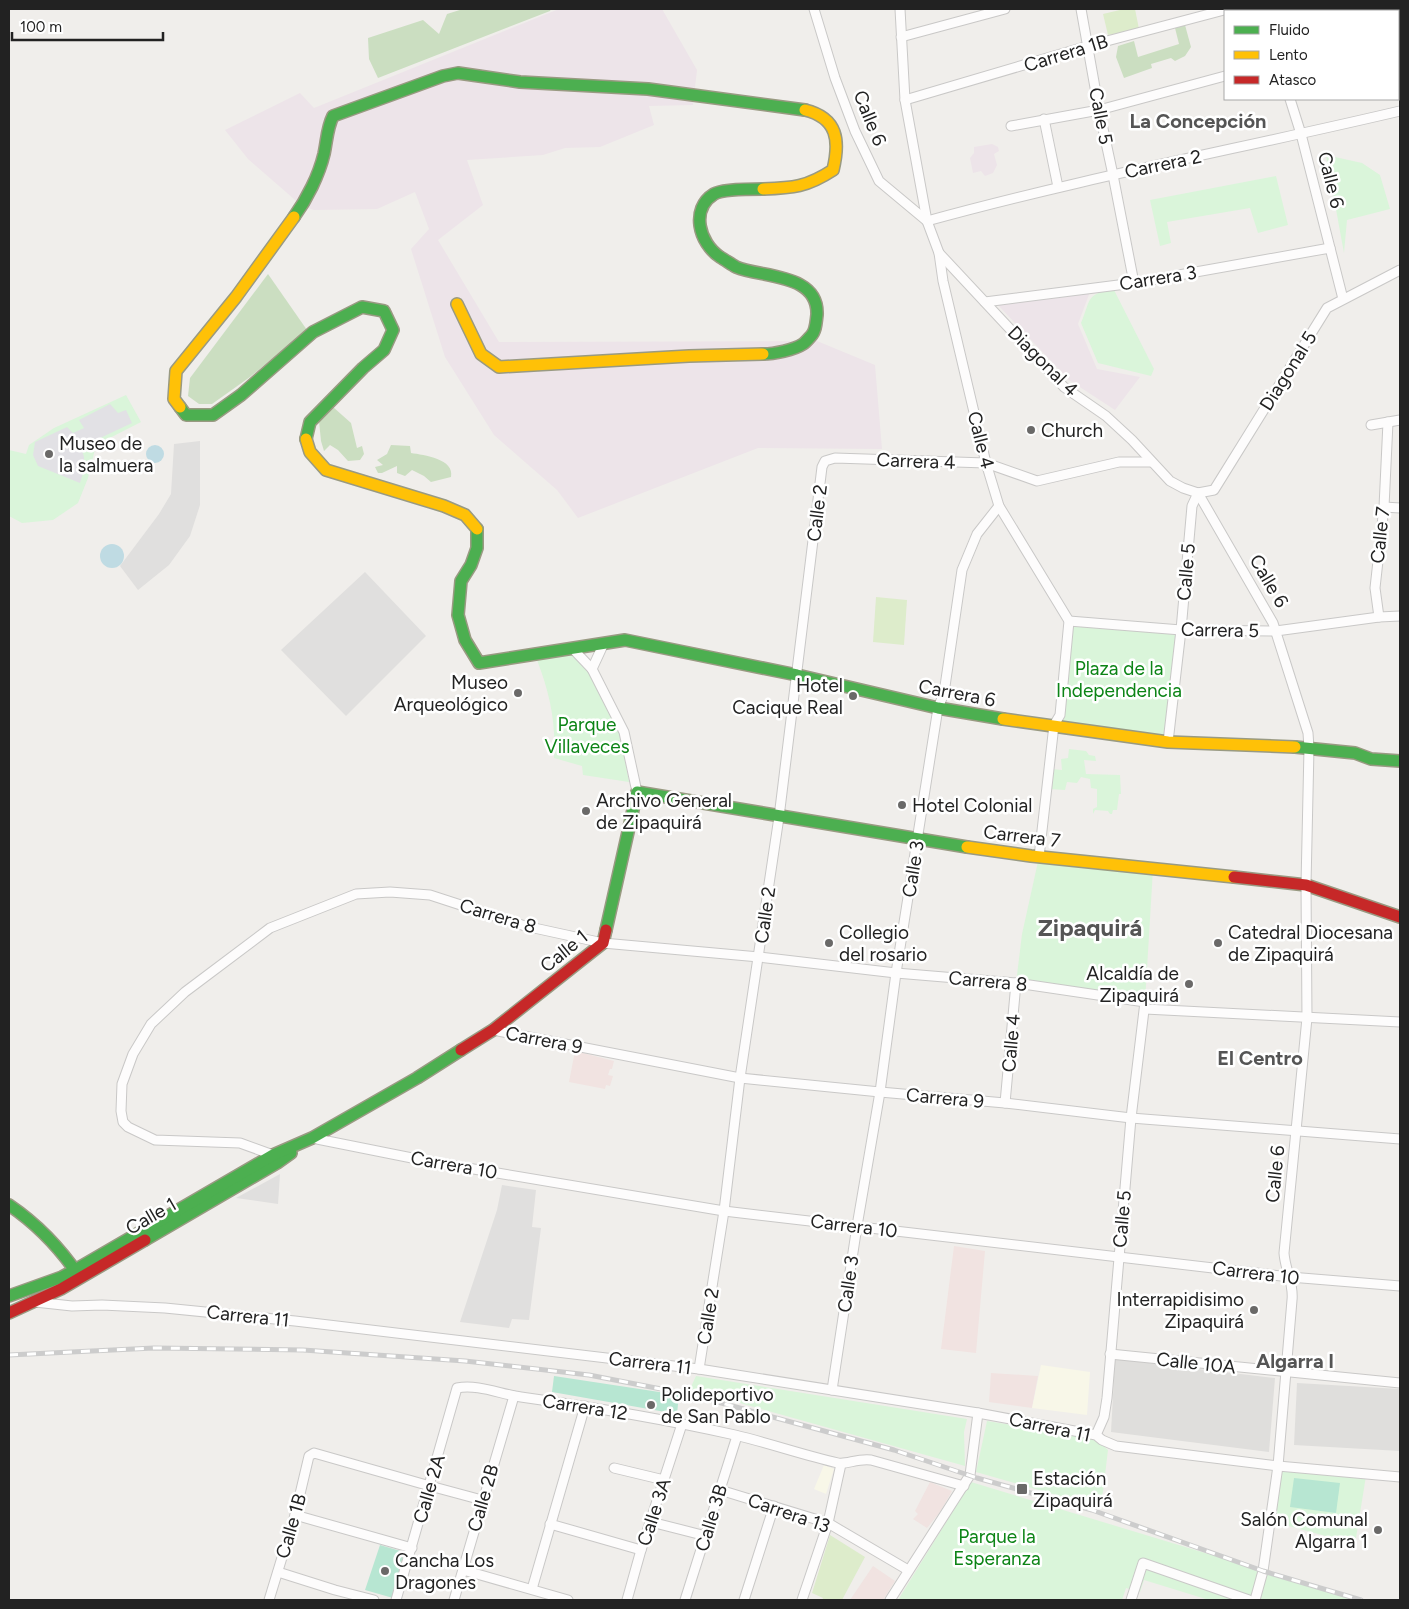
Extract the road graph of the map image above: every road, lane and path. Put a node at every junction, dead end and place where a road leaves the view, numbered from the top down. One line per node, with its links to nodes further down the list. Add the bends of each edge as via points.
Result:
1 (814, 9): 18 (street, Calle 6, via 855,132 879,181)
2 (900, 9): 6 (street, Calle 4)
3 (1004, 9): 6 (street)
4 (1081, 9): 7 (street, Calle 5)
5 (1224, 10): 7 (street, Carrera 1B)
6 (901, 37): 9 (street, Calle 4)
7 (1088, 46): 9 (street, Carrera 1B); 11 (street, Calle 5)
8 (1224, 76): 11 (street)
9 (905, 100): 18 (street, Calle 4)
10 (1290, 100): 15 (street, Calle 6)
11 (1099, 110): 13 (street); 16 (street, Calle 5)
12 (1400, 111): 15 (street, Carrera 2)
13 (1044, 119): 14 (street); 17 (street)
14 (1011, 126)
15 (1301, 134): 16 (street, Carrera 2); 19 (street, Calle 6)
16 (1113, 175): 17 (street, Carrera 2); 22 (street, Calle 5)
17 (1058, 187): 18 (street, Carrera 2)
18 (927, 221): 20 (street, Calle 4)
19 (1330, 248): 22 (street, Carrera 3); 23 (street, Calle 6)
20 (939, 253): 24 (street, Diagonal 4); 31 (street, Calle 4)
21 (1400, 270): 23 (street, Diagonal 5)
22 (1134, 283): 24 (street, Carrera 3)
23 (1343, 299): 32 (street, Diagonal 5, via 1327,308 1214,490)
24 (985, 302): 30 (street, Diagonal 4, via 1064,387 1106,416)
25 (457, 304): 42 (street, Carrera 6, via 481,354 499,367 773,354 803,344 815,332 817,312 812,295 800,284 737,267 718,256 706,244 698,220 702,205 715,193 793,188 816,181 833,170 838,150 836,134 825,118 807,110 648,89 520,82 458,72 442,76 330,120 320,168 302,206 176,372 174,399 186,415 213,415 241,395 312,332 362,308 384,311 393,330 384,350 310,422 306,437 310,452 326,470 444,506 465,515 477,529 478,548 461,581 458,615 465,640 479,663)
26 (1400, 420): 27 (street)
27 (1388, 422): 28 (street); 34 (street, Calle 7)
28 (1370, 426)
29 (826, 461): 31 (street, Carrera 4, via 835,458); 44 (street, Calle 2, via 822,467)
30 (1151, 462): 31 (street, Carrera 4, via 1119,462 1037,481); 32 (street, via 1170,481)
31 (986, 463): 33 (street, Calle 4)
32 (1198, 493): 39 (street, Calle 5, via 1192,506); 40 (street, Calle 6)
33 (999, 506): 38 (street, Calle 4); 45 (street, Calle 3, via 977,534 962,570 944,693)
34 (1384, 507): 35 (street); 37 (street, Calle 7, via 1375,588)
35 (1400, 508)
36 (1400, 616): 37 (street, Carrera 5)
37 (1379, 617): 40 (street, Carrera 5)
38 (1069, 621): 39 (street, Carrera 5); 46 (street, via 1060,715)
39 (1181, 630): 40 (street, Carrera 5); 47 (street, Calle 5)
40 (1276, 631): 48 (street, Calle 6, via 1308,733)
41 (604, 644): 42 (street, Carrera 6); 43 (street); 44 (street, Carrera 6, via 624,640)
42 (572, 648): 43 (street, Calle 1)
43 (592, 669): 50 (street, Calle 1, via 624,732)
44 (797, 675): 45 (street, Carrera 6); 51 (street, Calle 2)
45 (938, 708): 46 (street, Carrera 6); 52 (street, Calle 3)
46 (1054, 725): 47 (street, Carrera 6); 53 (street)
47 (1168, 742): 48 (street, Carrera 6)
48 (1309, 748): 49 (street); 54 (street, Calle 6)
49 (1400, 761)
50 (638, 792): 51 (street, Carrera 7); 56 (street, Calle 1)
51 (779, 818): 52 (street, Carrera 7); 57 (street, Calle 2)
52 (918, 840): 53 (street, Carrera 7); 58 (street, Calle 3)
53 (1039, 856): 54 (street, Carrera 7)
54 (1306, 884): 55 (street, Carrera 7); 61 (street, Calle 6)
55 (1400, 917)
56 (603, 943): 57 (street, Carrera 8); 63 (street, Calle 1); 71 (street, Carrera 8, via 525,926 430,895 390,892 356,894 270,928 185,992 152,1024 133,1054 122,1084 121,1111 123,1122 128,1127 155,1140 240,1143)
57 (759, 957): 58 (street, Carrera 8); 64 (street, Calle 2)
58 (896, 973): 59 (street, Carrera 8); 65 (street, Calle 3)
59 (1016, 983): 60 (street, Carrera 8); 66 (street, Calle 4)
60 (1145, 1005): 61 (street, Carrera 8); 67 (street, Calle 5)
61 (1307, 1018): 62 (street, Carrera 8); 68 (street, Calle 6)
62 (1400, 1022)
63 (492, 1030): 64 (street, Carrera 9); 70 (street, Calle 1, via 417,1078)
64 (740, 1078): 65 (street, Carrera 9); 73 (street, Calle 2)
65 (880, 1092): 66 (street, Carrera 9); 74 (street, Calle 3)
66 (1005, 1103): 67 (street, Carrera 9)
67 (1131, 1118): 68 (street, Carrera 9); 75 (street, Calle 5)
68 (1297, 1130): 69 (street, Carrera 9); 77 (street, Calle 6, via 1284,1253)
69 (1400, 1139)
70 (309, 1140): 71 (street, Calle 1); 73 (street, Carrera 10); 76 (street, Calle 1, via 277,1163)
71 (273, 1155): 76 (street, Calle 1)
72 (9, 1206): 76 (street, via 41,1230)
73 (724, 1211): 74 (street, Carrera 10); 85 (street, Calle 2)
74 (857, 1226): 75 (street, Carrera 10); 89 (street, Calle 3)
75 (1118, 1256): 77 (street, Carrera 10); 84 (street, Calle 5)
76 (78, 1274): 78 (street, Calle 1)
77 (1290, 1277): 79 (street, Carrera 10); 86 (street, Calle 6, via 1293,1293)
78 (61, 1283): 80 (street, Calle 1, via 34,1286); 81 (street, Calle 1); 82 (street, via 65,1299)
79 (1400, 1286)
80 (9, 1296)
81 (35, 1302): 82 (street, Carrera 11); 83 (street, Calle 1)
82 (72, 1306): 85 (street, Carrera 11, via 165,1308 295,1321)
83 (9, 1314)
84 (1110, 1354): 86 (street, Calle 10A); 94 (street, Calle 5, via 1104,1417)
85 (699, 1369): 89 (street, Carrera 11)
86 (1287, 1372): 87 (street, Calle 10A); 97 (street, Calle 6)
87 (1400, 1383)
88 (468, 1386): 90 (street, Carrera 12); 101 (street, Calle 2A, via 457,1388)
89 (832, 1390): 92 (street, Carrera 11)
90 (514, 1396): 91 (street, Carrera 12); 104 (street, Calle 2B)
91 (585, 1406): 93 (street, Carrera 12); 109 (street)
92 (978, 1413): 94 (street, Carrera 11); 102 (street, via 970,1476)
93 (682, 1424): 95 (street, Carrera 12); 100 (street, Calle 3A)
94 (1096, 1435): 97 (street, Carrera 11, via 1116,1446)
95 (737, 1436): 96 (street, Carrera 12); 103 (street, Calle 3B)
96 (841, 1464): 102 (street, Carrera 12, via 859,1459 871,1460); 108 (street)
97 (1278, 1466): 99 (street, Carrera 11); 131 (street, Calle 6, via 1263,1571)
98 (614, 1468): 100 (street)
99 (1400, 1477)
100 (664, 1480): 107 (street, Calle 3A)
101 (430, 1486): 104 (street); 106 (street, Calle 1B, via 314,1453 309,1456); 111 (street, Calle 2A)
102 (964, 1486): 114 (street)
103 (720, 1490): 105 (street, Carrera 13); 110 (street, Calle 3B)
104 (482, 1500): 113 (street, Calle 2B)
105 (774, 1506): 108 (street, Carrera 13); 126 (street)
106 (295, 1515): 111 (street); 115 (street, Calle 1B)
107 (651, 1522): 110 (street); 112 (street, Calle 3A)
108 (828, 1523): 114 (street, Carrera 13); 127 (street)
109 (550, 1524): 112 (street); 116 (street)
110 (706, 1536): 125 (street, Calle 3B)
111 (412, 1548): 121 (street, Calle 2A)
112 (641, 1550): 124 (street, Calle 3A)
113 (463, 1570): 116 (street); 122 (street, Calle 2B)
114 (908, 1570): 128 (street)
115 (278, 1572): 117 (street); 118 (street, Calle 1B)
116 (532, 1589): 123 (street)
117 (335, 1590): 119 (street); 120 (street)
118 (269, 1600)
119 (332, 1600)
120 (374, 1600)
121 (396, 1600)
122 (454, 1600)
123 (568, 1600)
124 (627, 1600)
125 (685, 1600)
126 (744, 1600)
127 (802, 1600)
128 (890, 1600)
129 (1131, 1600): 130 (street, via 1143,1563)
130 (1249, 1600)
131 (1255, 1600)

